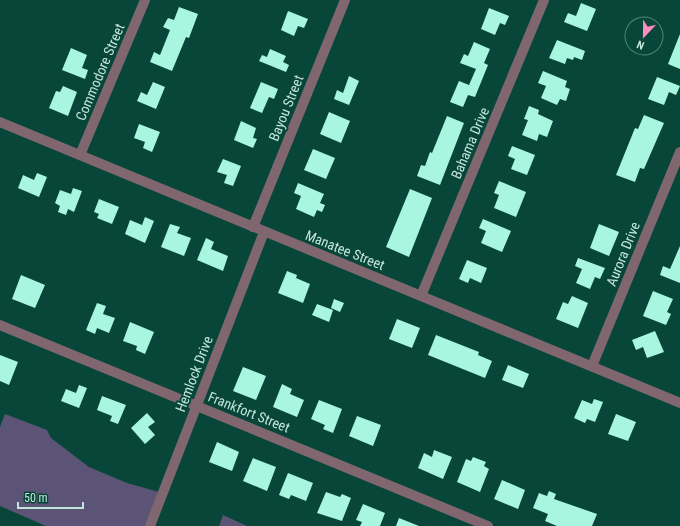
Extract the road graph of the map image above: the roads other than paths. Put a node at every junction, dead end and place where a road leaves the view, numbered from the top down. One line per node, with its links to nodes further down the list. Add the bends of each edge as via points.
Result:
1 (145, 0): 6 (street, Commodore Street)
2 (345, 0): 7 (street, Bayou Street)
3 (544, 0): 9 (street, Bahama Drive)
4 (0, 122): 6 (street, Manatee Street)
5 (680, 152): 11 (street, Aurora Drive)
6 (80, 155): 7 (street, Manatee Street)
7 (252, 227): 8 (street, Manatee Street)
8 (264, 232): 9 (street, Manatee Street); 13 (street, Hemlock Drive)
9 (421, 296): 11 (street, Manatee Street)
10 (0, 325): 13 (street, Frankfort Street)
11 (592, 366): 12 (street, Manatee Street)
12 (680, 403)
13 (197, 405): 14 (street, Hemlock Drive); 15 (street, Frankfort Street)
14 (150, 526)
15 (488, 526)

